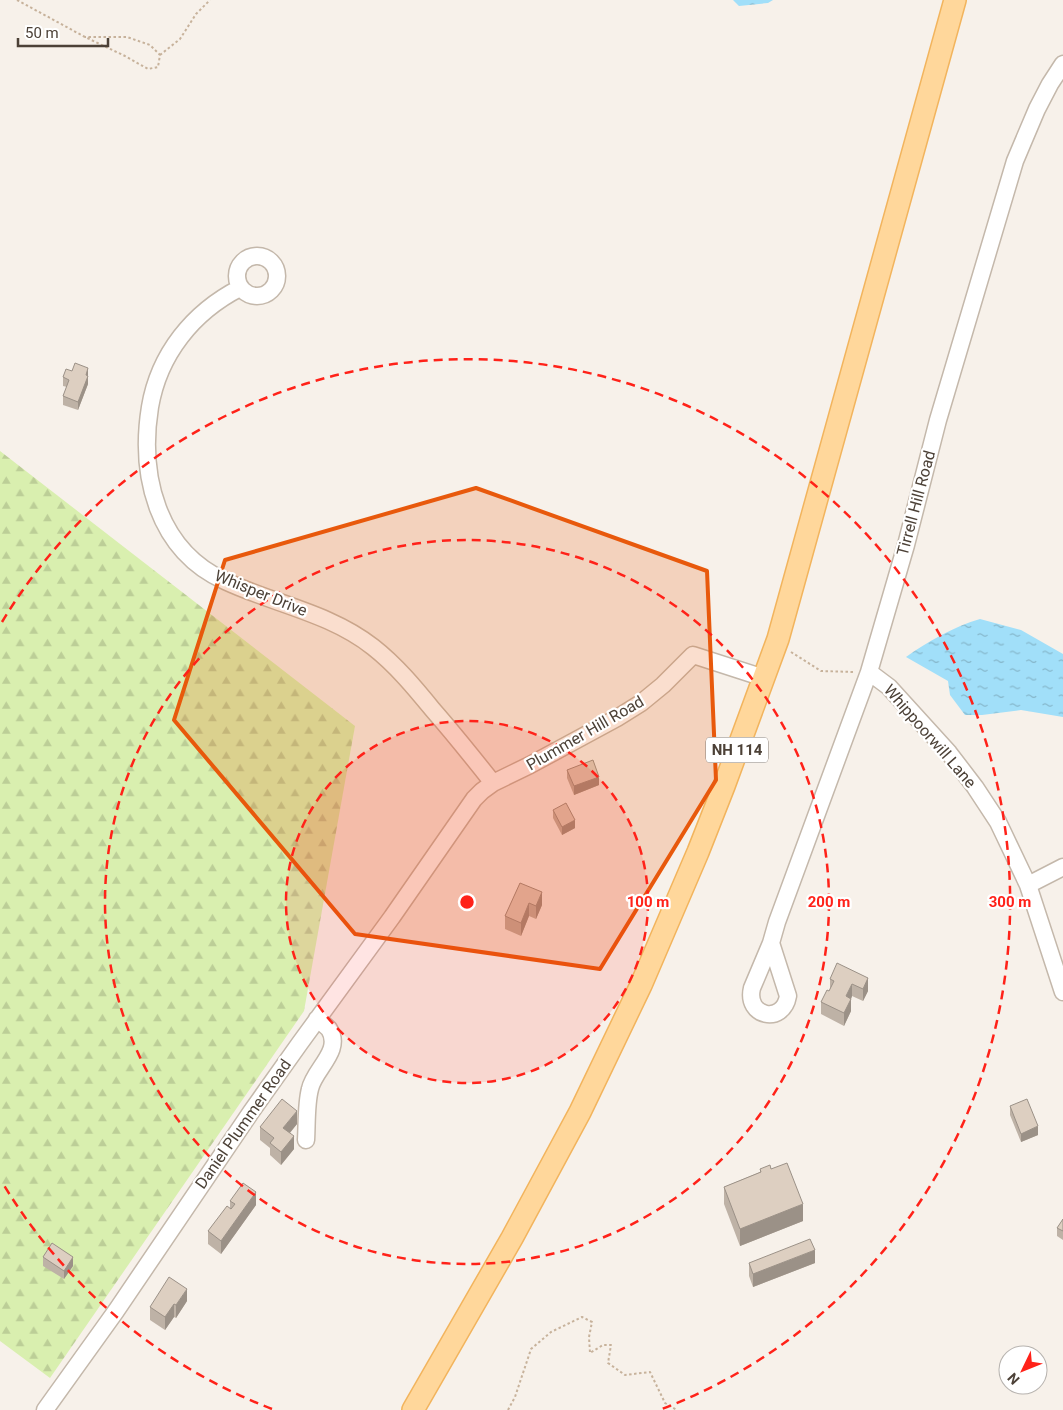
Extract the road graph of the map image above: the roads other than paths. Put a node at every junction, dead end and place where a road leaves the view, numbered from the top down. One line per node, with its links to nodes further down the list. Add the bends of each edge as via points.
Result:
1 (955, 0): 5 (main road, NH 114, via 778,640)
2 (1063, 64): 4 (street, Tirrell Hill Road, via 1037,109 1015,161)
3 (240, 288): 6 (street, Whisper Drive, via 213,305 181,335 159,372 149,412 147,447 150,483 158,510 181,547 211,574 324,619 375,648 407,678)
4 (868, 674): 9 (street, Whippoorwill Lane, via 889,687 975,787 998,822); 10 (street, Tirrell Hill Road)
5 (764, 678): 6 (street, Plummer Hill Road, via 693,655 641,703); 15 (main road, NH 114, via 698,852 612,1047 512,1238)
6 (493, 783): 7 (street, Plummer Hill Road, via 474,799)
7 (446, 841): 12 (street, Daniel Plummer Road)
8 (1063, 867): 9 (street)
9 (1028, 885): 11 (street, Whippoorwill Lane)
10 (771, 943)
11 (1063, 992)
12 (317, 1018): 13 (street, via 329,1030 334,1042 310,1089); 14 (street, Daniel Plummer Road)
13 (306, 1140)
14 (45, 1410)
15 (413, 1410)

